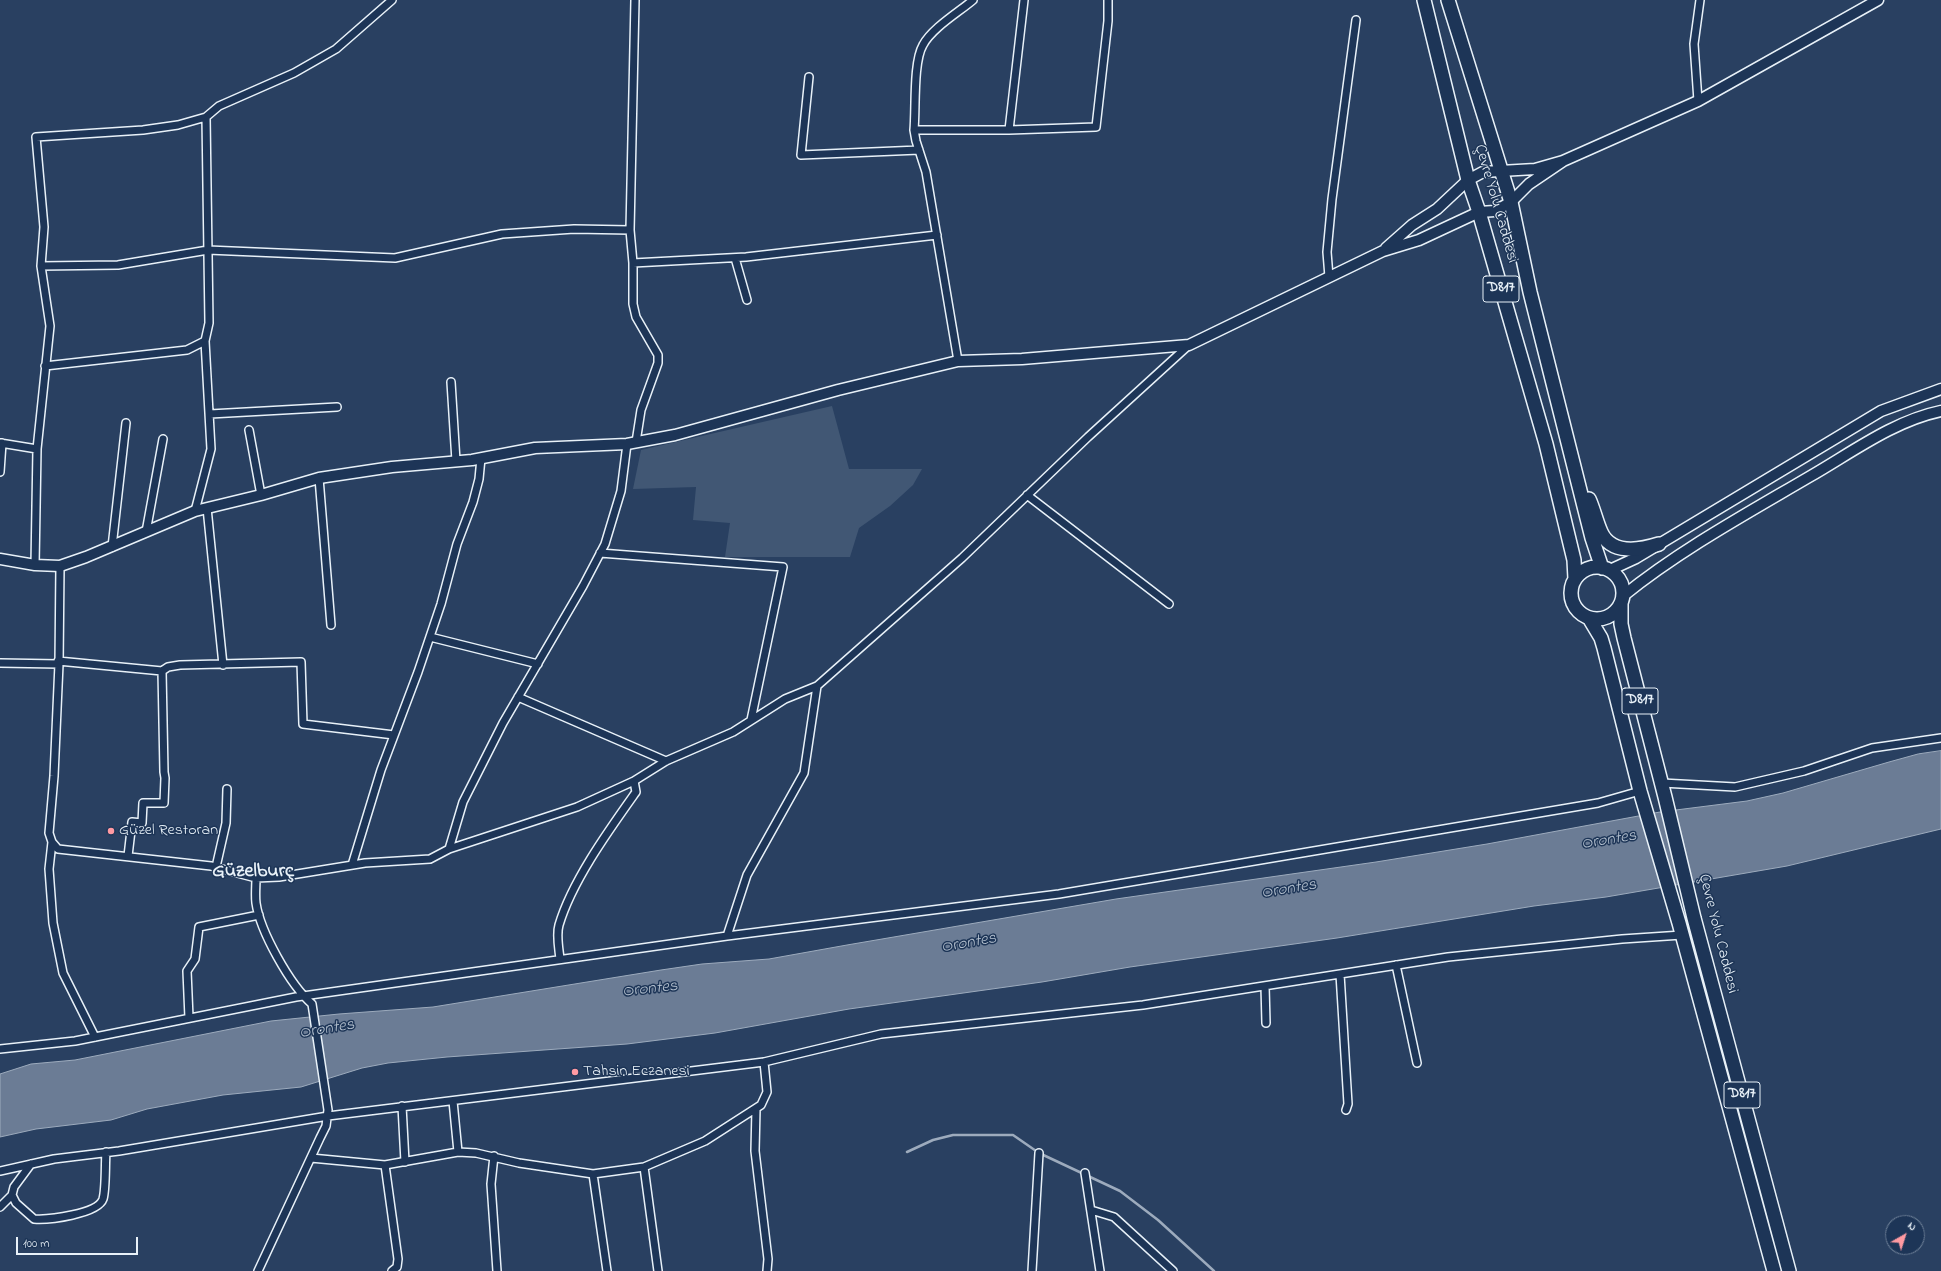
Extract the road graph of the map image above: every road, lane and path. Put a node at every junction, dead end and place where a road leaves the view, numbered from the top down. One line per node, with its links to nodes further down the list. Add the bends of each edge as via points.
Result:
1 (392, 0): 13 (street, via 336,49 294,73 219,106)
2 (635, 0): 22 (street)
3 (974, 0): 14 (street, via 933,33 923,45 918,61)
4 (1024, 0): 15 (street)
5 (1108, 0): 15 (street, via 1108,22 1096,127)
6 (1424, 0): 19 (highway, Çevre Yolu Caddesi / D817)
7 (1448, 0): 18 (highway, Çevre Yolu Caddesi / D817)
8 (1700, 0): 12 (street, via 1694,44)
9 (1878, 0): 12 (street)
10 (1356, 20): 29 (street, via 1332,199 1327,252)
11 (809, 77): 16 (street, via 802,155)
12 (1698, 101): 17 (street)
13 (206, 117): 24 (street); 28 (street, via 178,125 143,130 36,137 44,227)
14 (914, 130): 15 (street); 16 (street)
15 (1008, 130)
16 (919, 150): 23 (street, via 926,172)
17 (1563, 161): 18 (street, via 1535,169); 20 (street, via 1529,184)
18 (1503, 170): 19 (street, via 1483,172); 20 (highway, Çevre Yolu Caddesi / D817)
19 (1468, 180): 21 (highway, Çevre Yolu Caddesi / D817); 25 (street, via 1437,209 1412,225)
20 (1511, 202): 21 (street, via 1495,211); 50 (highway, Çevre Yolu Caddesi / D817, via 1530,292)
21 (1479, 212): 25 (street, via 1418,240); 63 (highway, Çevre Yolu Caddesi / D817, via 1546,444 1574,560)
22 (630, 230): 24 (street, via 502,234 395,258); 27 (street)
23 (937, 235): 26 (street); 33 (street)
24 (208, 250): 28 (street, via 118,265); 31 (street, via 209,323)
25 (1383, 251): 29 (street)
26 (735, 258): 27 (street); 30 (street)
27 (633, 263): 44 (street, via 633,304 636,317 658,355 658,363)
28 (41, 266): 34 (street, via 50,326)
29 (1329, 277): 32 (street)
30 (747, 300)
31 (205, 341): 34 (street, via 187,350); 39 (street)
32 (1189, 345): 33 (street, via 1022,359); 52 (street)
33 (958, 361): 44 (street, via 838,390 675,435)
34 (45, 366): 45 (street)
35 (451, 382): 47 (street)
36 (1941, 390): 56 (street, via 1881,411)
37 (337, 407): 39 (street)
38 (1941, 411): 64 (street, via 1902,424 1867,443 1700,543 1644,580)
39 (210, 414): 54 (street, via 211,448)
40 (126, 423): 57 (street)
41 (248, 430): 51 (street)
42 (163, 438): 55 (street)
43 (1, 443): 45 (street); 48 (street)
44 (632, 443): 46 (street, via 536,448); 58 (street, via 621,491)
45 (36, 449): 60 (street)
46 (481, 458): 47 (street); 68 (street, via 473,502 457,544)
47 (456, 461): 49 (street)
48 (0, 472)
49 (319, 478): 51 (street); 67 (street)
50 (1579, 488): 56 (highway, via 1588,498 1601,533 1609,542 1628,550 1640,550); 62 (highway, Çevre Yolu Caddesi / D817, via 1592,538)
51 (261, 495): 53 (street)
52 (1027, 495): 65 (street); 74 (street, via 962,558)
53 (207, 508): 54 (street); 72 (street)
54 (195, 511): 55 (street)
55 (146, 532): 57 (street)
56 (1659, 544): 62 (street)
57 (112, 547): 61 (street)
58 (600, 553): 71 (street); 76 (street, via 783,567)
59 (0, 559): 60 (street)
60 (35, 565): 61 (street)
61 (60, 566): 69 (street)
62 (1606, 569): 63 (highway, via 1587,569); 64 (highway, Çevre Yolu Caddesi / D817, via 1620,581)
63 (1576, 579): 66 (highway, Çevre Yolu Caddesi / D817, via 1572,586 1573,602 1576,609)
64 (1622, 600): 66 (highway, via 1611,615 1597,619); 81 (highway, Çevre Yolu Caddesi / D817, via 1621,624 1624,638)
65 (1169, 604)
66 (1589, 618): 83 (highway, Çevre Yolu Caddesi / D817, via 1604,648)
67 (331, 625)
68 (430, 637): 71 (street); 77 (street)
69 (58, 662): 70 (street); 73 (street); 84 (street, via 49,833)
70 (0, 663)
71 (538, 664): 75 (street)
72 (223, 665): 73 (street, via 180,665); 77 (street, via 301,662 303,724)
73 (162, 671): 86 (street, via 164,804 143,803 142,823 132,822)
74 (817, 686): 76 (street, via 785,699); 92 (street, via 804,773 747,875)
75 (518, 697): 79 (street); 85 (street, via 463,802)
76 (751, 720): 79 (street, via 734,732)
77 (394, 735): 87 (street)
78 (1941, 738): 81 (street, via 1872,748 1804,771 1734,787)
79 (666, 761): 80 (street)
80 (634, 781): 85 (street, via 577,807); 93 (street, via 636,792 576,885 559,926)
81 (1662, 783): 134 (highway, Çevre Yolu Caddesi / D817, via 1694,918)
82 (227, 789): 88 (street, via 226,822)
83 (1642, 795): 91 (highway, Çevre Yolu Caddesi / D817); 92 (street, via 1059,894)
84 (52, 842): 86 (street, via 58,849); 100 (street, via 49,869 53,923 63,973)
85 (449, 849): 87 (street, via 430,859)
86 (128, 856): 88 (street)
87 (352, 865): 89 (street, via 279,877)
88 (216, 867): 89 (street)
89 (256, 878): 90 (street)
90 (259, 915): 97 (street, via 278,956); 98 (street, via 199,927 195,959 187,971)
91 (1681, 929): 94 (street, via 1622,939 1455,956); 133 (highway, Çevre Yolu Caddesi / D817)
92 (727, 936): 93 (street)
93 (560, 959): 97 (street)
94 (1396, 965): 95 (street); 103 (street)
95 (1340, 974): 96 (street); 107 (street, via 1348,1104)
96 (1265, 986): 99 (street); 102 (street, via 1143,1005 881,1034)
97 (304, 997): 98 (street); 108 (street, via 312,1004)
98 (189, 1018): 100 (street)
99 (1266, 1023)
100 (95, 1037): 101 (street)
101 (0, 1049)
102 (764, 1062): 104 (street); 106 (street, via 767,1092 761,1105)
103 (1416, 1063)
104 (453, 1101): 105 (street); 110 (street)
105 (402, 1106): 108 (street); 114 (street)
106 (756, 1109): 117 (street, via 705,1141); 129 (street, via 755,1151 768,1259)
107 (1346, 1110)
108 (328, 1116): 109 (street); 113 (street)
109 (106, 1152): 115 (street); 121 (street, via 103,1199 98,1206 51,1220 34,1219 16,1203)
110 (458, 1152): 112 (street); 114 (street)
111 (1039, 1153): 130 (street)
112 (494, 1156): 119 (street, via 519,1163); 126 (street, via 491,1184)
113 (311, 1158): 116 (street); 124 (street)
114 (405, 1162): 116 (street)
115 (31, 1164): 118 (street); 121 (street, via 14,1187)
116 (385, 1165): 125 (street, via 398,1259 396,1268)
117 (644, 1167): 119 (street); 128 (street)
118 (0, 1171)
119 (593, 1174): 127 (street)
120 (1085, 1174): 123 (street)
121 (12, 1195): 122 (street)
122 (0, 1207)
123 (1091, 1210): 131 (street); 132 (street, via 1114,1217)
124 (258, 1271)
125 (392, 1271)
126 (497, 1271)
127 (607, 1271)
128 (658, 1271)
129 (767, 1271)
130 (1032, 1271)
131 (1100, 1271)
132 (1173, 1271)
133 (1774, 1271)
134 (1789, 1271)

